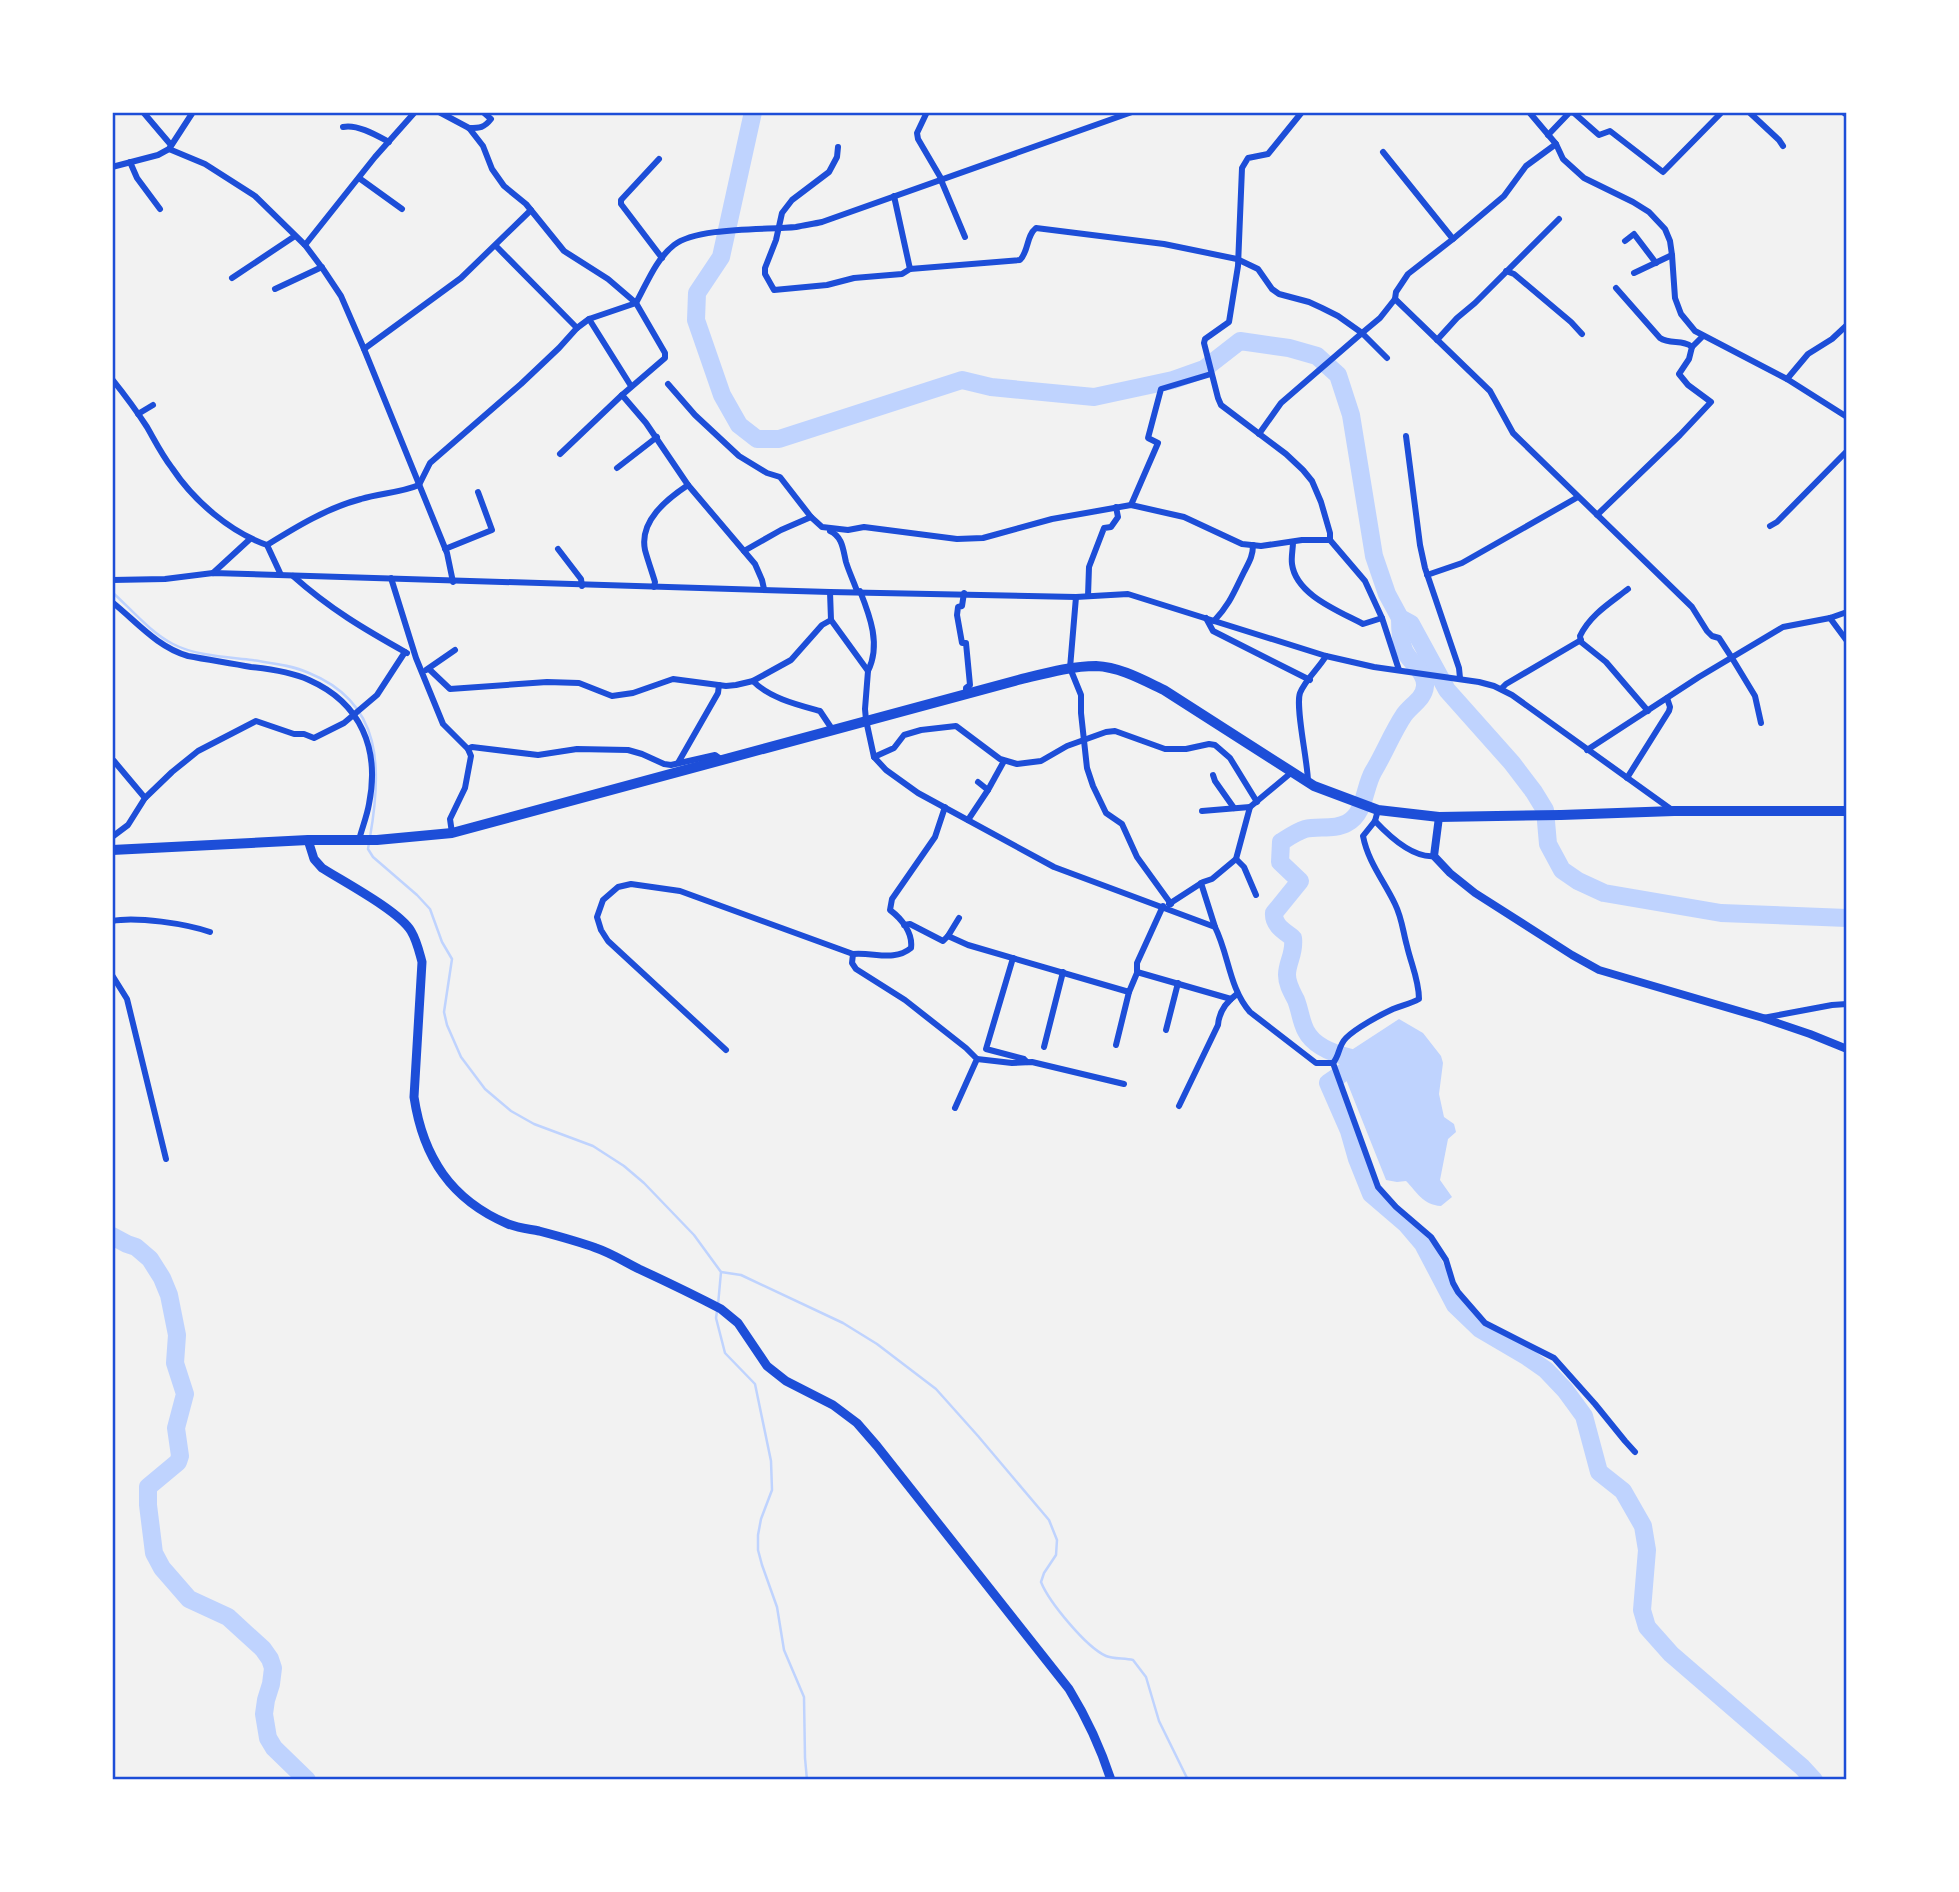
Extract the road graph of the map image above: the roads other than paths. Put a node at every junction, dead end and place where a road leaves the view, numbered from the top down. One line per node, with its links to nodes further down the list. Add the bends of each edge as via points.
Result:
1 (143, 112): 18 (street)
2 (193, 112): 18 (street)
3 (415, 112): 15 (street)
4 (439, 112): 13 (street)
5 (483, 112): 13 (street, via 491,119 485,127)
6 (928, 112): 25 (street, via 918,139)
7 (1132, 112): 25 (street)
8 (1301, 112): 40 (street, via 1268,154 1248,158 1242,168)
9 (1529, 112): 14 (street)
10 (1721, 112): 14 (street, via 1663,172 1610,131 1599,135 1574,113)
11 (1749, 112): 17 (street)
12 (343, 127): 15 (street, via 355,127)
13 (469, 128): 29 (street, via 504,186)
14 (1548, 135): 16 (street)
15 (388, 142): 24 (street)
16 (1556, 144): 34 (street, via 1532,161 1504,196); 38 (street, via 1563,159 1584,178 1658,220)
17 (1783, 146)
18 (170, 147): 22 (street); 32 (street, via 255,197)
19 (838, 147): 31 (street, via 829,172 788,205)
20 (1383, 152): 34 (street)
21 (659, 159): 39 (street, via 621,204)
22 (130, 162): 23 (street); 27 (street)
23 (112, 167)
24 (359, 178): 28 (street); 36 (street)
25 (941, 180): 26 (street); 33 (street)
26 (894, 196): 31 (street, via 822,222); 43 (street)
27 (160, 209)
28 (402, 209)
29 (531, 210): 37 (street); 50 (street, via 564,251)
30 (1559, 219): 44 (street)
31 (780, 228): 39 (street, via 689,236); 43 (street, via 765,268 774,290 902,274)
32 (295, 236): 36 (street); 46 (street)
33 (965, 237)
34 (1453, 239): 49 (street, via 1408,274)
35 (1625, 241): 41 (street, via 1634,234)
36 (305, 244): 42 (street)
37 (496, 246): 53 (street); 59 (street, via 461,278)
38 (1672, 255): 41 (street); 56 (street, via 1675,298 1681,314)
39 (662, 258): 50 (street)
40 (1237, 259): 43 (street, via 1164,244 1036,228 1020,260); 54 (street, via 1258,269 1279,295 1322,308); 61 (street, via 1228,321 1204,343)
41 (1656, 263): 45 (street)
42 (322, 267): 48 (street); 59 (street)
43 (910, 269)
44 (1506, 271): 55 (street); 57 (street)
45 (1634, 273)
46 (232, 278)
47 (1616, 288): 58 (street, via 1660,338)
48 (275, 289)
49 (1395, 299): 54 (street); 57 (street)
50 (636, 303): 51 (street); 65 (street, via 665,358)
51 (589, 319): 53 (street); 65 (street)
52 (1847, 325): 63 (street, via 1808,354)
53 (577, 328): 76 (street, via 430,463)
54 (1362, 333): 60 (street); 70 (street, via 1281,403)
55 (1582, 334)
56 (1703, 336): 58 (street); 63 (street)
57 (1437, 340): 79 (street, via 1490,391 1513,433)
58 (1692, 347): 82 (street, via 1679,374 1711,402)
59 (365, 349): 76 (street)
60 (1387, 358)
61 (1211, 374): 70 (street, via 1221,405); 80 (street, via 1161,389 1148,438 1158,443)
62 (112, 379): 68 (street)
63 (1787, 379): 69 (street)
64 (668, 384): 83 (street, via 739,456 780,478)
65 (631, 386): 66 (street)
66 (622, 395): 72 (street); 74 (street)
67 (153, 405): 68 (street)
68 (138, 414): 86 (street, via 181,480 209,509)
69 (1847, 417)
70 (1259, 434): 87 (street, via 1311,481)
71 (1406, 436): 96 (street)
72 (657, 438): 75 (street); 77 (street)
73 (1847, 451): 84 (street)
74 (560, 454)
75 (617, 468)
76 (419, 485): 89 (street, via 341,505); 91 (street)
77 (688, 485): 93 (street); 102 (street, via 657,510 648,526 644,548)
78 (478, 492): 91 (street, via 492,530)
79 (1578, 497): 82 (street); 96 (street, via 1462,563)
80 (1131, 505): 81 (street); 90 (street, via 1184,517 1231,540)
81 (1116, 507): 85 (street, via 983,538); 108 (street, via 1118,517 1111,527 1104,528 1089,567)
82 (1597, 515): 123 (street, via 1684,598)
83 (811, 517): 85 (street); 93 (street)
84 (1770, 526)
85 (827, 528): 105 (street, via 842,543)
86 (250, 539): 89 (street); 94 (street)
87 (1330, 540): 88 (street); 113 (street, via 1364,581)
88 (1293, 542): 90 (street); 113 (street, via 1292,565 1313,597 1363,624)
89 (267, 545): 95 (street)
90 (1254, 545): 116 (street, via 1238,587)
91 (445, 549): 100 (street)
92 (558, 549): 101 (street)
93 (744, 551): 103 (street, via 755,564)
94 (213, 573): 95 (street); 99 (street)
95 (281, 575): 97 (street)
96 (1427, 575): 128 (street)
97 (293, 576): 98 (street); 120 (street, via 349,620)
98 (391, 578): 100 (street); 122 (street)
99 (112, 580)
100 (453, 582): 101 (street)
101 (582, 586): 102 (street)
102 (654, 587): 103 (street)
103 (764, 589): 106 (street)
104 (1628, 589): 117 (street, via 1585,625)
105 (859, 591): 106 (street); 107 (street); 127 (street, via 872,619 873,661)
106 (830, 592): 115 (street)
107 (964, 593): 109 (street); 133 (street, via 957,615 962,643 966,643 970,685)
108 (1088, 596): 109 (street); 112 (street, via 1128,594)
109 (1076, 597): 124 (street)
110 (112, 602): 136 (street, via 175,652 308,679 340,698)
111 (1847, 612): 114 (street)
112 (1206, 618): 116 (street); 129 (street, via 1213,631)
113 (1382, 618): 126 (street)
114 (1830, 618): 118 (street); 123 (street, via 1783,627)
115 (831, 620): 127 (street); 130 (street, via 791,660)
116 (1214, 621): 121 (street)
117 (1581, 640): 132 (street); 135 (street)
118 (1847, 641)
119 (455, 650): 125 (street)
120 (405, 652): 122 (street); 136 (street, via 377,695)
121 (1326, 656): 126 (street); 129 (street)
122 (416, 658): 125 (street)
123 (1732, 658): 134 (street); 138 (street, via 1755,696)
124 (1070, 668): 133 (main road); 140 (street, via 1081,695); 148 (main road, via 1097,666 1142,679)
125 (425, 670): 131 (street, via 450,689 563,682 612,696 673,679); 141 (street, via 443,724)
126 (1399, 670): 128 (street)
127 (868, 671): 137 (street)
128 (1461, 678): 132 (street)
129 (1310, 680): 152 (street, via 1299,701)
130 (753, 681): 131 (street); 139 (street, via 784,700 820,711)
131 (719, 685): 147 (street)
132 (1501, 689): 142 (street)
133 (966, 693): 137 (main road)
134 (1667, 698): 135 (street); 150 (street, via 1669,711)
135 (1648, 711): 142 (street)
136 (355, 714): 154 (street, via 314,738 256,721 198,751); 169 (street, via 368,745 371,772)
137 (866, 720): 139 (main road); 143 (street)
138 (1761, 723)
139 (832, 729): 145 (main road)
140 (1084, 741): 146 (street, via 1041,761 1025,765); 155 (street, via 1115,731 1165,749 1215,745 1230,758); 175 (street, via 1087,768 1100,803 1122,824)
141 (468, 749): 147 (street, via 538,755 577,749 628,750 664,764); 166 (street, via 470,763 450,819)
142 (1587, 750): 150 (street)
143 (874, 757): 146 (street, via 894,748 904,735 956,726); 156 (street, via 918,793)
144 (115, 761): 154 (street)
145 (723, 761): 147 (street, via 715,755); 166 (main road)
146 (1004, 761): 153 (street)
147 (678, 763)
148 (1292, 772): 152 (main road); 155 (street)
149 (1213, 775): 158 (street)
150 (1627, 778): 161 (street)
151 (978, 782): 153 (street)
152 (1308, 783): 159 (main road)
153 (988, 790): 164 (street)
154 (145, 798): 167 (street, via 128,825)
155 (1257, 802): 157 (street)
156 (945, 807): 164 (street); 178 (street, via 935,837 892,899 890,910)
157 (1250, 807): 158 (street); 172 (street)
158 (1234, 808): 160 (street)
159 (1378, 810): 163 (main road); 165 (street)
160 (1202, 811)
161 (1674, 811): 162 (main road); 163 (main road)
162 (1847, 811)
163 (1439, 817): 171 (street)
164 (968, 820): 175 (street, via 1054,867)
165 (1375, 821): 171 (street, via 1416,852); 199 (street, via 1363,836 1365,846 1400,916 1419,999 1352,1033 1339,1046)
166 (452, 833): 169 (main road)
167 (112, 837)
168 (308, 840): 169 (main road); 170 (main road); 205 (main road, via 322,868 399,917 418,945 422,962 414,1097 423,1137 448,1182 486,1213 598,1249 721,1309 738,1323 767,1366 857,1423 1069,1689 1088,1720)
169 (360, 840)
170 (112, 850)
171 (1434, 856): 191 (street, via 1475,893 1599,970)
172 (1236, 859): 173 (street); 174 (street)
173 (1201, 883): 175 (street); 179 (street)
174 (1256, 895)
175 (1166, 906): 179 (street); 185 (street, via 1137,963)
176 (959, 918): 181 (street)
177 (112, 921): 180 (street, via 184,925)
178 (904, 925): 181 (street, via 943,941); 182 (street, via 912,940 903,955)
179 (1215, 927): 189 (street)
180 (211, 932)
181 (948, 936): 183 (street)
182 (853, 954): 196 (street, via 680,891 631,884 618,887 603,900 597,917 608,941); 197 (street, via 856,969 905,1000)
183 (1013, 958): 184 (street); 198 (street, via 986,1049)
184 (1063, 972): 188 (street); 194 (street)
185 (1137, 972): 187 (street); 188 (street)
186 (112, 975): 203 (street, via 127,999)
187 (1178, 984): 189 (street); 192 (street)
188 (1129, 992): 193 (street)
189 (1234, 996): 199 (street, via 1308,1058); 201 (street, via 1221,1012)
190 (1847, 1004): 191 (street)
191 (1763, 1018): 195 (street)
192 (1166, 1030)
193 (1116, 1045)
194 (1044, 1047)
195 (1847, 1049)
196 (726, 1050)
197 (977, 1059): 198 (street); 202 (street)
198 (1027, 1063): 200 (street)
199 (1334, 1063): 204 (street, via 1378,1186 1431,1237 1458,1292 1485,1323 1554,1358)
200 (1124, 1084)
201 (1179, 1106)
202 (955, 1108)
203 (166, 1159)
204 (1635, 1452)
205 (1111, 1780)

